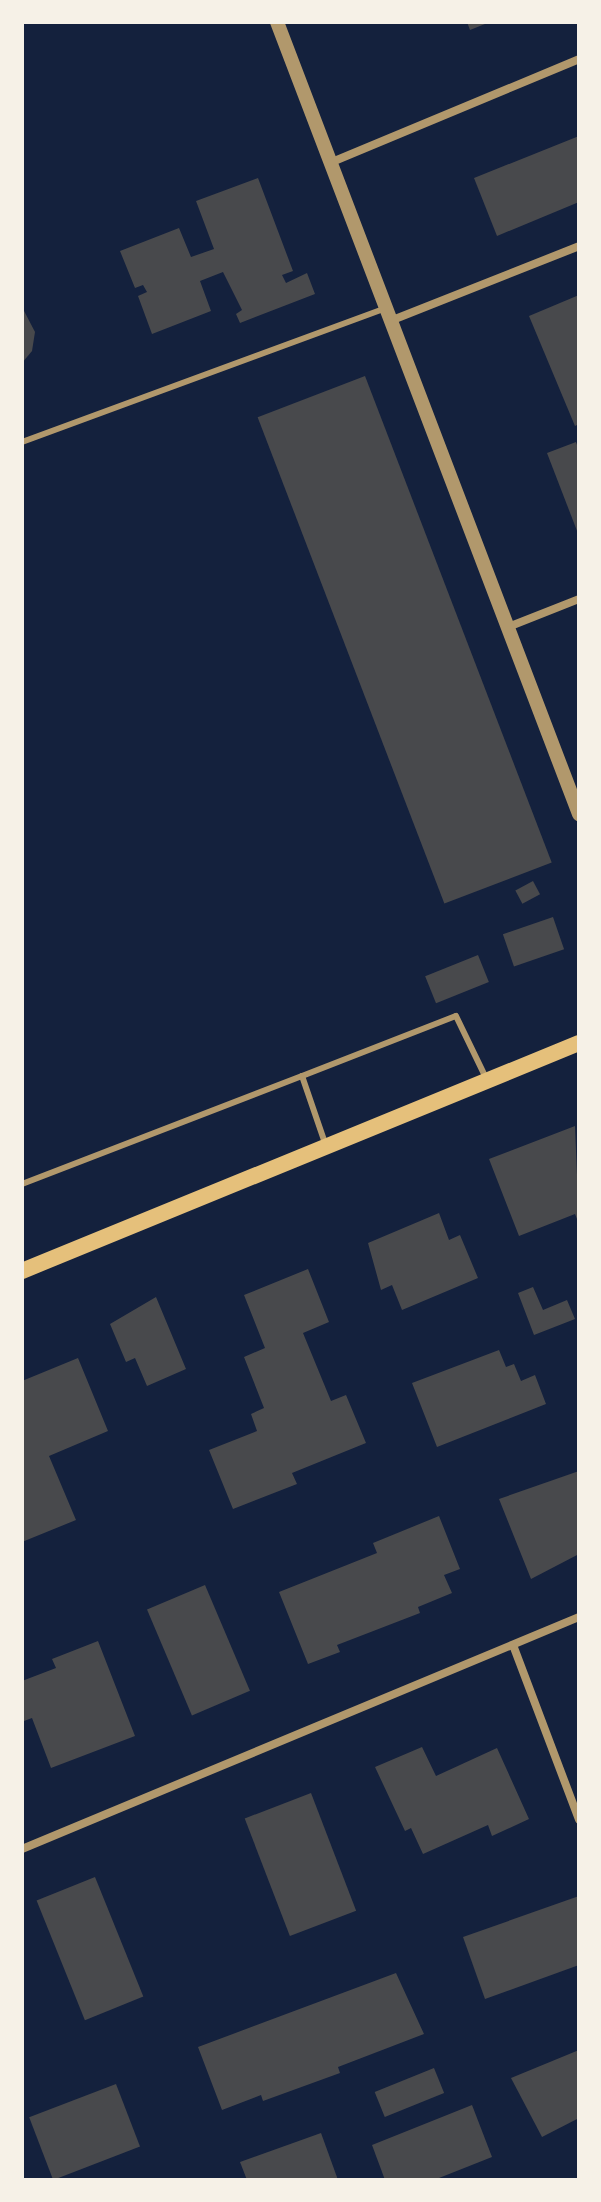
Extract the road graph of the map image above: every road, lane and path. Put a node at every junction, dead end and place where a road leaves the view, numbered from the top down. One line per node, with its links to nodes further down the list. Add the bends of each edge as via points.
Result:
1 (277, 22): 3 (street)
2 (579, 59): 3 (street)
3 (332, 162): 5 (street)
4 (579, 246): 5 (street)
5 (388, 314): 6 (lane); 8 (street)
6 (22, 442)
7 (579, 599): 8 (street)
8 (508, 627): 9 (street)
9 (579, 814)
10 (579, 1043): 12 (main road)
11 (302, 1076): 12 (lane, via 456,1016); 13 (lane); 14 (lane)
12 (487, 1081): 13 (main road)
13 (326, 1147): 15 (main road)
14 (22, 1184)
15 (22, 1271)
16 (579, 1617): 17 (street)
17 (513, 1645): 18 (street); 19 (street)
18 (579, 1820)
19 (22, 1849)

